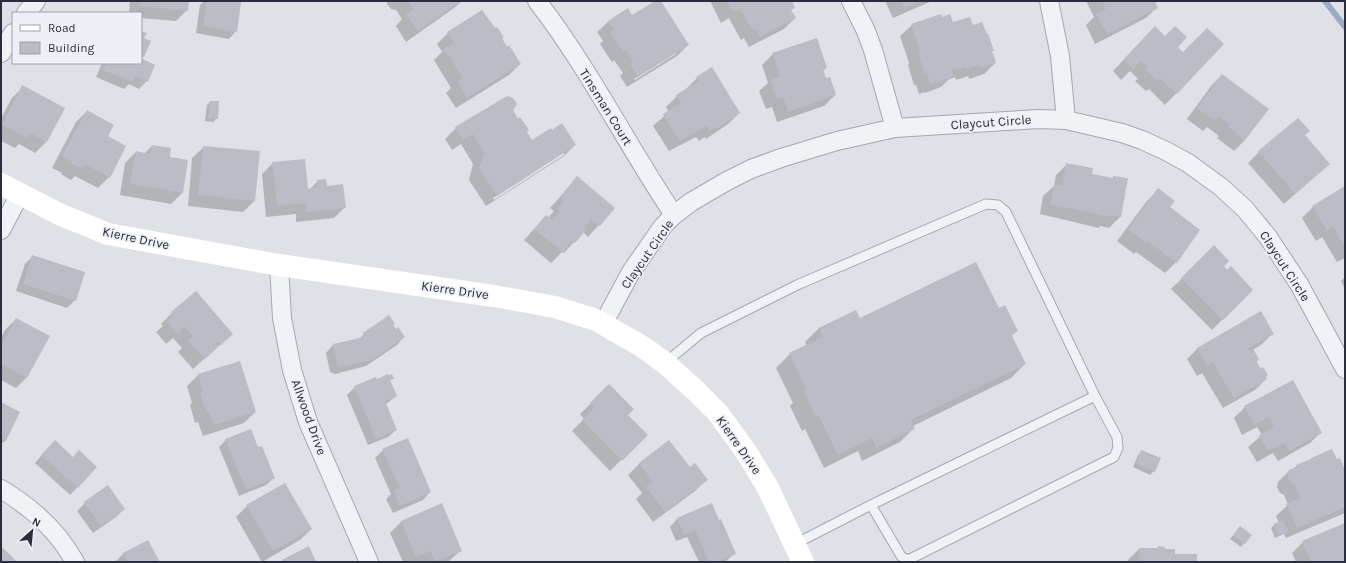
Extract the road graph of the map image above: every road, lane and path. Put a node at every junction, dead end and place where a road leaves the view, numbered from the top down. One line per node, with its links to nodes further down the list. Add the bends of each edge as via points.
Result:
1 (36, 1): 5 (street)
2 (537, 1): 11 (street, Tinsman Court, via 556,26)
3 (851, 1): 9 (street, via 873,50)
4 (1050, 1): 8 (street, via 1060,56)
5 (27, 12)
6 (12, 34): 7 (street)
7 (1, 53)
8 (1066, 120): 9 (street, Claycut Circle, via 1038,119); 16 (street, Claycut Circle, via 1122,133 1148,143 1188,163 1221,187 1245,209 1268,237 1299,284)
9 (896, 128): 11 (street, Claycut Circle, via 837,141 781,158 727,181)
10 (10, 189): 12 (street); 13 (street, Kierre Drive, via 59,214 108,234)
11 (674, 215): 14 (street, Claycut Circle, via 663,226 631,272)
12 (1, 230)
13 (279, 265): 14 (street, Kierre Drive, via 555,307 578,313); 22 (street, Allwood Drive, via 282,318 292,370 308,422)
14 (603, 324): 15 (street, Kierre Drive)
15 (665, 363): 17 (lane, via 701,333 797,285 986,204 998,205 1006,212); 20 (street, Kierre Drive, via 696,390 735,436 768,488)
16 (1345, 369)
17 (1095, 396): 19 (lane); 19 (lane, via 1117,437 1118,448 1114,456 910,559 901,556)
18 (1, 489): 21 (street, via 29,508 55,533)
19 (871, 505): 20 (lane)
20 (799, 553)
21 (75, 562)
22 (369, 562)

